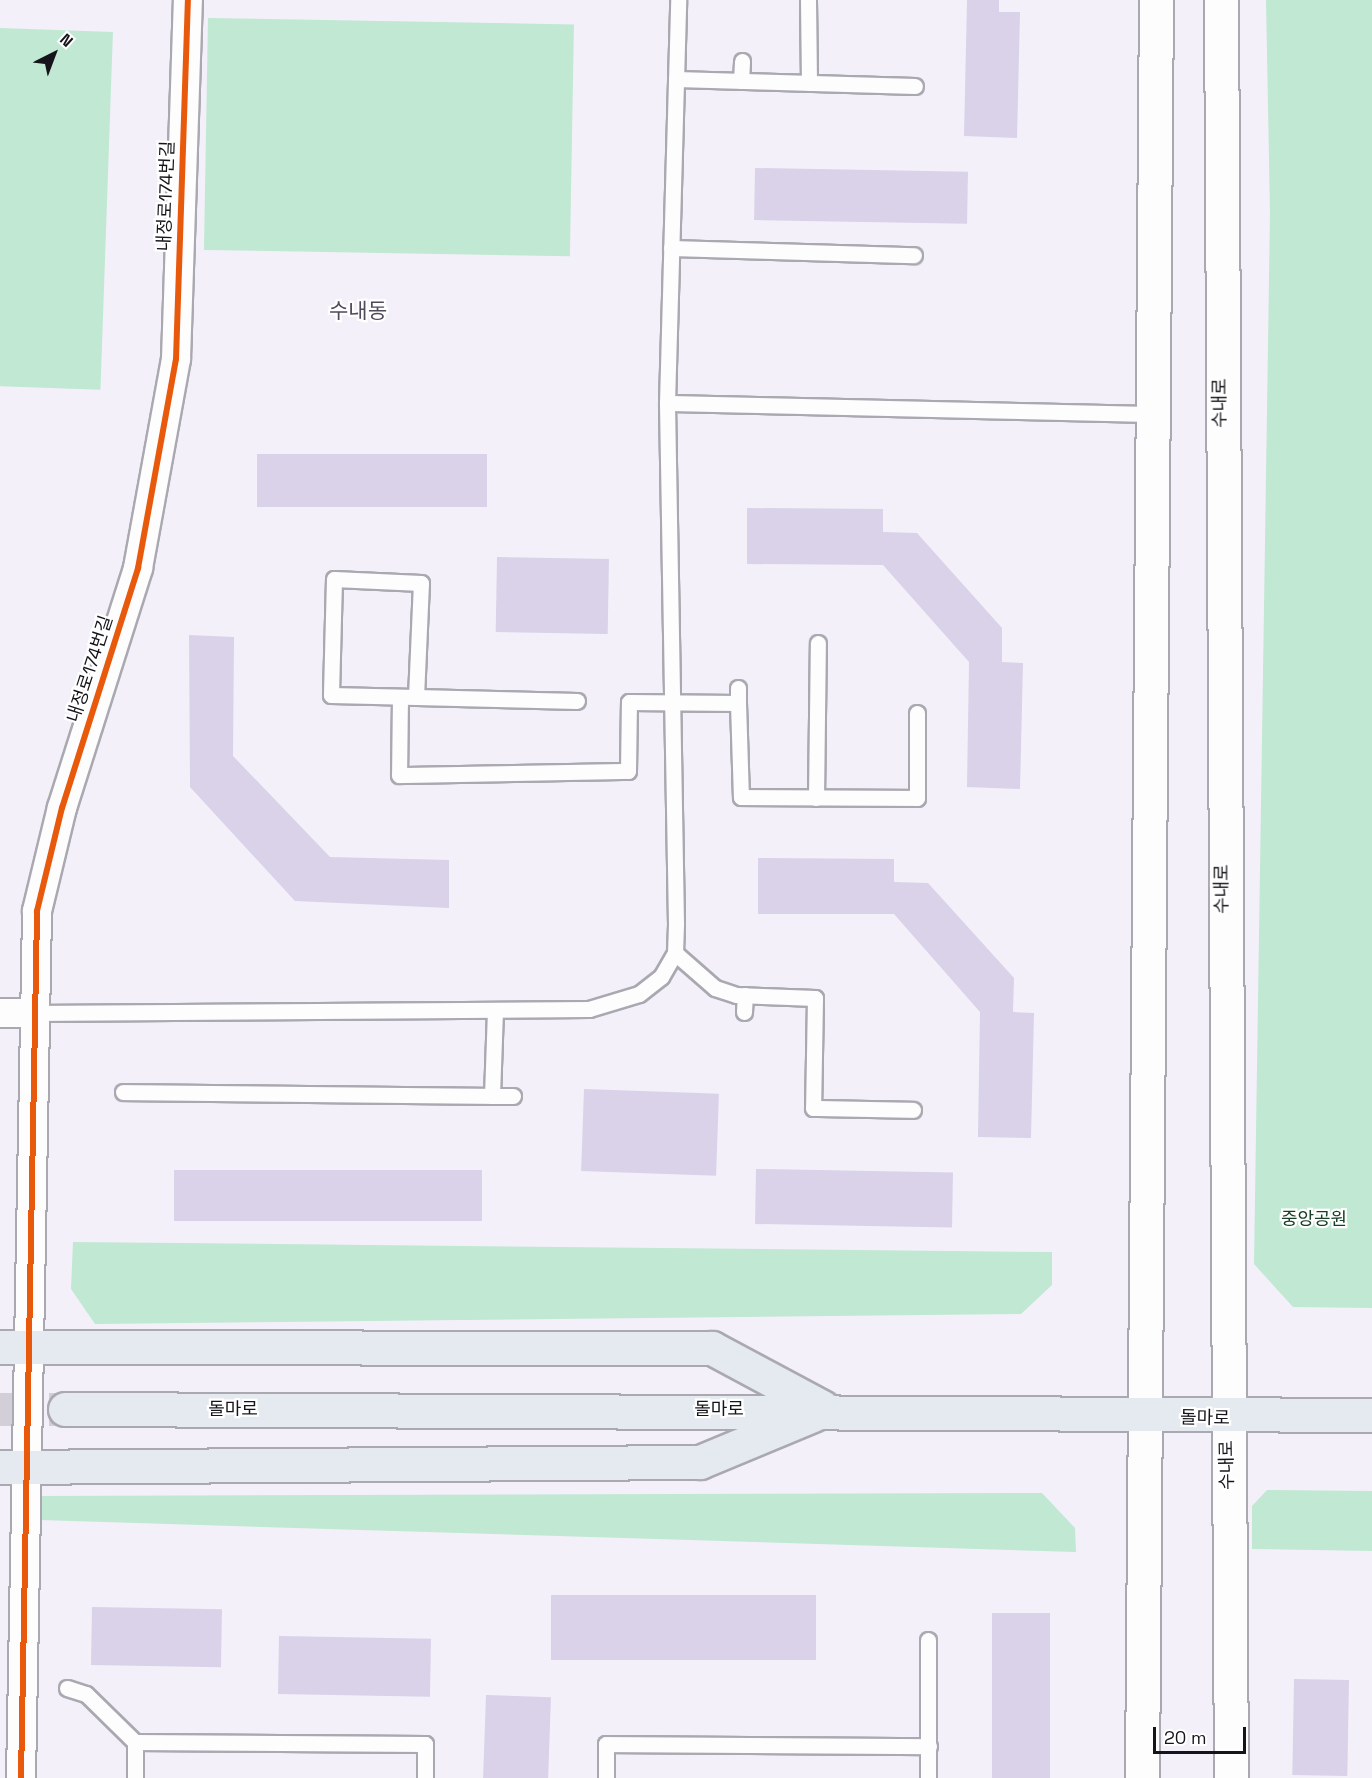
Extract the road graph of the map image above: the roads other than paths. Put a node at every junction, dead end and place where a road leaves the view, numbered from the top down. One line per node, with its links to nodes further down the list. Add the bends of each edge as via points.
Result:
1 (188, 0): 27 (street, 내정로174번길, via 176,359 138,568 45,873 37,911)
2 (678, 0): 7 (lane)
3 (808, 0): 9 (lane)
4 (1156, 0): 14 (main road)
5 (1221, 0): 37 (main road, 수내로)
6 (742, 61): 8 (lane)
7 (676, 79): 8 (lane); 11 (lane)
8 (741, 81): 9 (lane)
9 (809, 83): 10 (lane)
10 (915, 86)
11 (671, 248): 12 (lane); 13 (lane)
12 (914, 255)
13 (667, 403): 14 (lane); 19 (lane)
14 (1153, 414): 36 (main road)
15 (818, 643): 21 (lane)
16 (400, 697): 17 (lane); 17 (lane, via 331,694 334,579 421,583); 19 (lane, via 399,775 628,771 629,702)
17 (416, 697): 18 (lane)
18 (577, 701)
19 (670, 701): 21 (lane, via 738,696 741,797); 22 (lane)
20 (917, 713): 21 (lane, via 917,798)
21 (816, 798)
22 (675, 953): 23 (lane, via 715,988); 24 (lane, via 661,977 639,994 614,1003 589,1009)
23 (746, 995): 25 (lane); 31 (lane, via 815,998 813,1108)
24 (495, 1010): 27 (lane); 29 (lane)
25 (744, 1012)
26 (0, 1013): 27 (street)
27 (31, 1013): 32 (street, 내정로174번길)
28 (123, 1092): 29 (lane)
29 (492, 1095): 30 (lane)
30 (513, 1096)
31 (913, 1110)
32 (15, 1347): 34 (main road, via 712,1348); 38 (street, 내정로174번길)
33 (65, 1409): 34 (main road, 돌마로)
34 (826, 1409): 36 (main road, 돌마로); 38 (main road, via 700,1462)
35 (1372, 1415): 37 (main road, 돌마로)
36 (1145, 1417): 37 (main road, 돌마로); 48 (main road)
37 (1226, 1418): 49 (main road, 수내로)
38 (14, 1467): 43 (street, 내정로174번길)
39 (928, 1640): 42 (lane)
40 (67, 1688): 41 (lane, via 86,1694)
41 (135, 1742): 44 (lane); 45 (lane, via 425,1744)
42 (929, 1746): 46 (lane, via 606,1744); 47 (lane)
43 (21, 1778)
44 (135, 1778)
45 (425, 1778)
46 (606, 1778)
47 (928, 1778)
48 (1142, 1778)
49 (1231, 1778)

